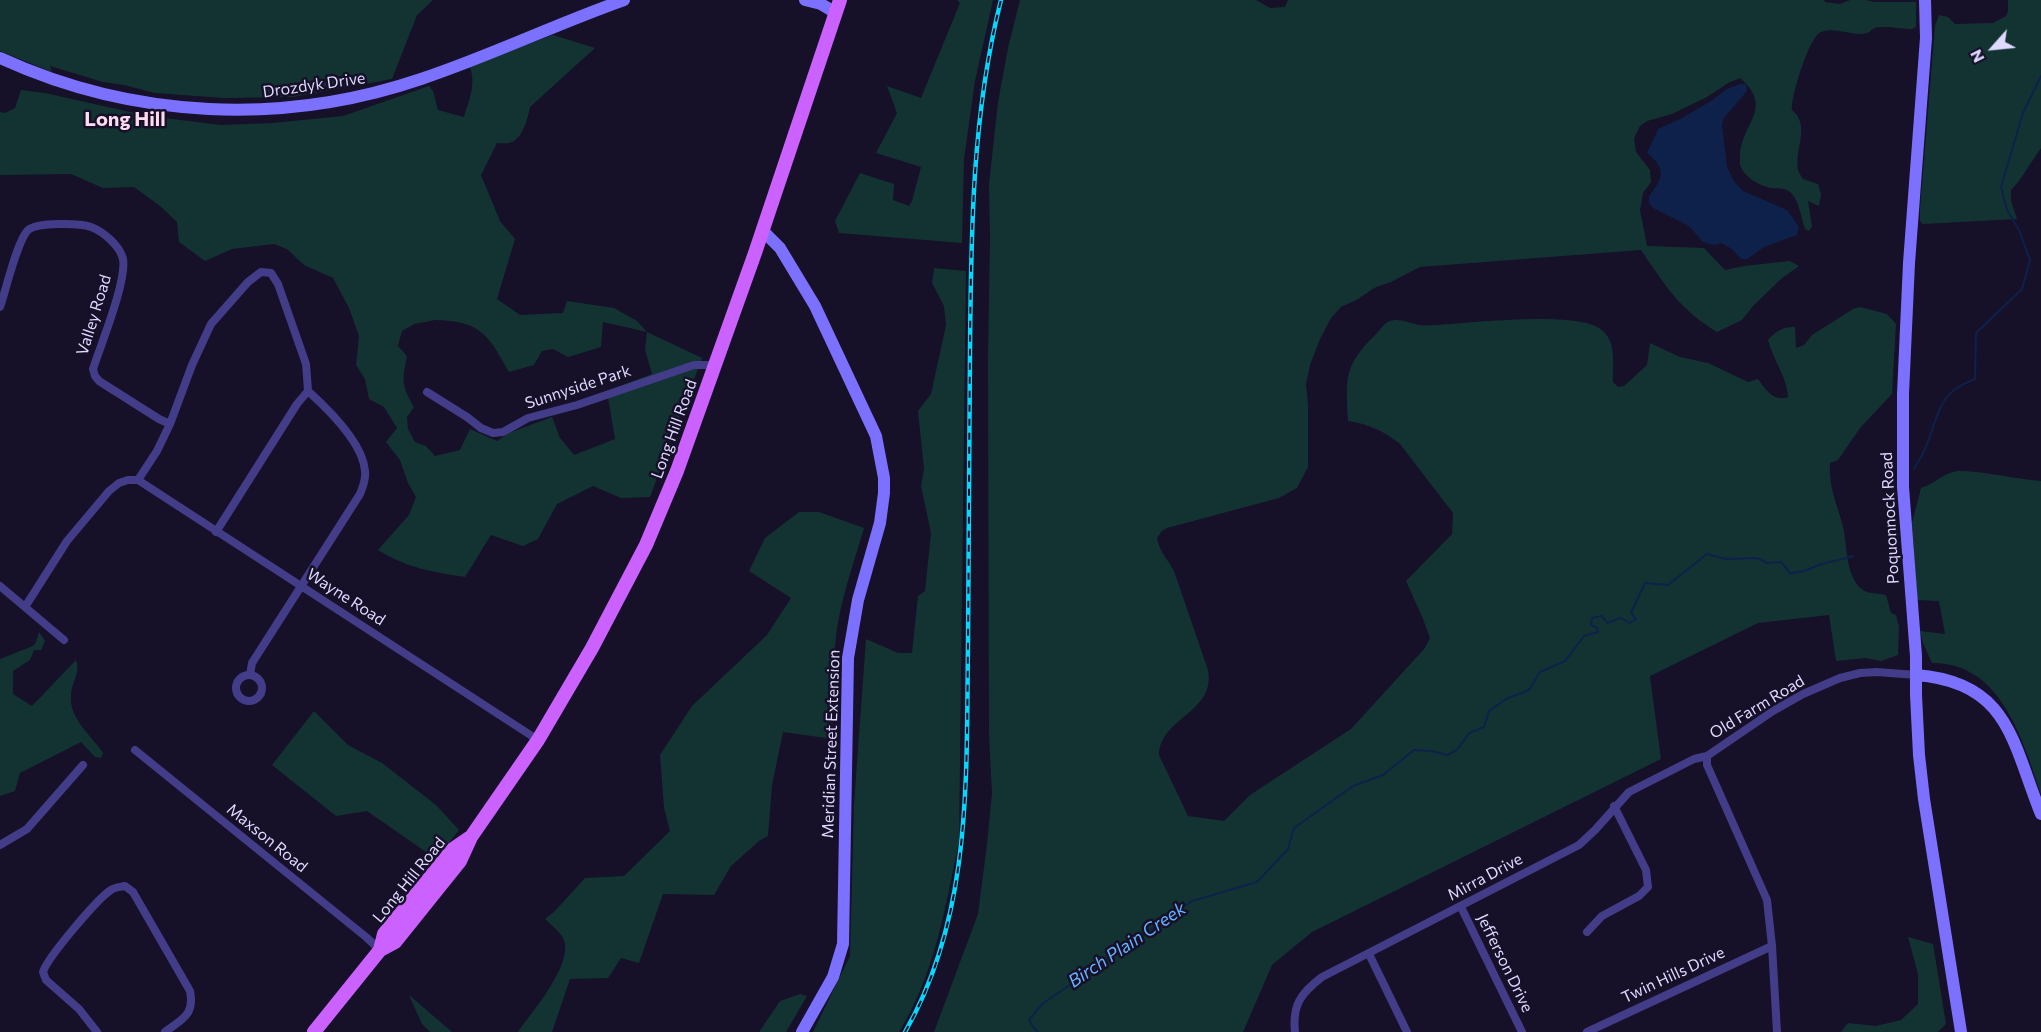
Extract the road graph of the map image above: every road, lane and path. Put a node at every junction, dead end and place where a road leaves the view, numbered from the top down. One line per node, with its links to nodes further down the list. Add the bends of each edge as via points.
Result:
1 (624, 0): 5 (street, Drozdyk Drive, via 412,82 344,100 270,110 176,108 125,100 78,88)
2 (805, 0): 4 (street)
3 (1925, 0): 19 (street, Poquonnock Road, via 1926,38 1903,394 1904,497)
4 (838, 6): 6 (main road, Long Hill Road)
5 (0, 58)
6 (762, 231): 8 (main road, Long Hill Road); 35 (street, Meridian Street Extension, via 780,248 815,306 876,436 884,478 881,515 858,600 848,658 843,944 833,977)
7 (0, 307): 11 (street, Valley Road, via 22,238 31,228 91,227 106,236 121,252 123,277 93,369 95,376)
8 (714, 365): 10 (street, Sunnyside Park, via 694,365 493,433); 20 (main road, Long Hill Road, via 646,545)
9 (308, 391): 11 (street, via 306,364 278,284 267,271 261,272 211,324); 13 (street); 14 (street, via 351,437 366,473 360,494)
10 (427, 392)
11 (170, 424): 12 (street)
12 (138, 480): 13 (street, Wayne Road); 16 (street, via 119,483 108,491 67,541)
13 (216, 532): 14 (street, Wayne Road)
14 (302, 585): 18 (street, via 252,663); 20 (street, Wayne Road)
15 (0, 586): 16 (street)
16 (26, 607): 17 (street)
17 (64, 640)
18 (250, 675)
19 (1916, 675): 22 (street, Old Farm Road, via 1877,672 1840,678 1773,711); 25 (street, via 1957,682 1998,712); 41 (street, Poquonnock Road, via 1924,799)
20 (538, 740): 30 (main road, Long Hill Road, via 471,837 453,849 384,934)
21 (135, 750): 30 (street, Maxson Road)
22 (1707, 756): 24 (street, Mirra Drive, via 1642,783); 29 (street, Old Farm Road, via 1707,765 1767,900)
23 (82, 765): 26 (street, via 27,829)
24 (1614, 806): 27 (street, Mirra Drive, via 1579,845); 28 (street, via 1646,870 1648,887 1640,896 1602,916)
25 (2041, 814)
26 (0, 845)
27 (1461, 906): 31 (street, Mirra Drive); 38 (street, Jefferson Drive)
28 (1587, 932)
29 (1772, 946): 39 (street, Twin Hills Drive); 40 (street, Old Farm Road)
30 (380, 950): 34 (main road, Long Hill Road)
31 (1369, 954): 36 (street, Mirra Drive, via 1305,990 1297,1007); 37 (street)
32 (97, 1032): 33 (street, via 79,1009 46,980 43,972 50,957 103,897 114,888 125,886 133,892 190,991 193,1003 189,1012)
33 (165, 1032)
34 (314, 1032)
35 (802, 1032)
36 (1295, 1032)
37 (1407, 1032)
38 (1522, 1032)
39 (1587, 1032)
40 (1777, 1032)
41 (1961, 1032)

